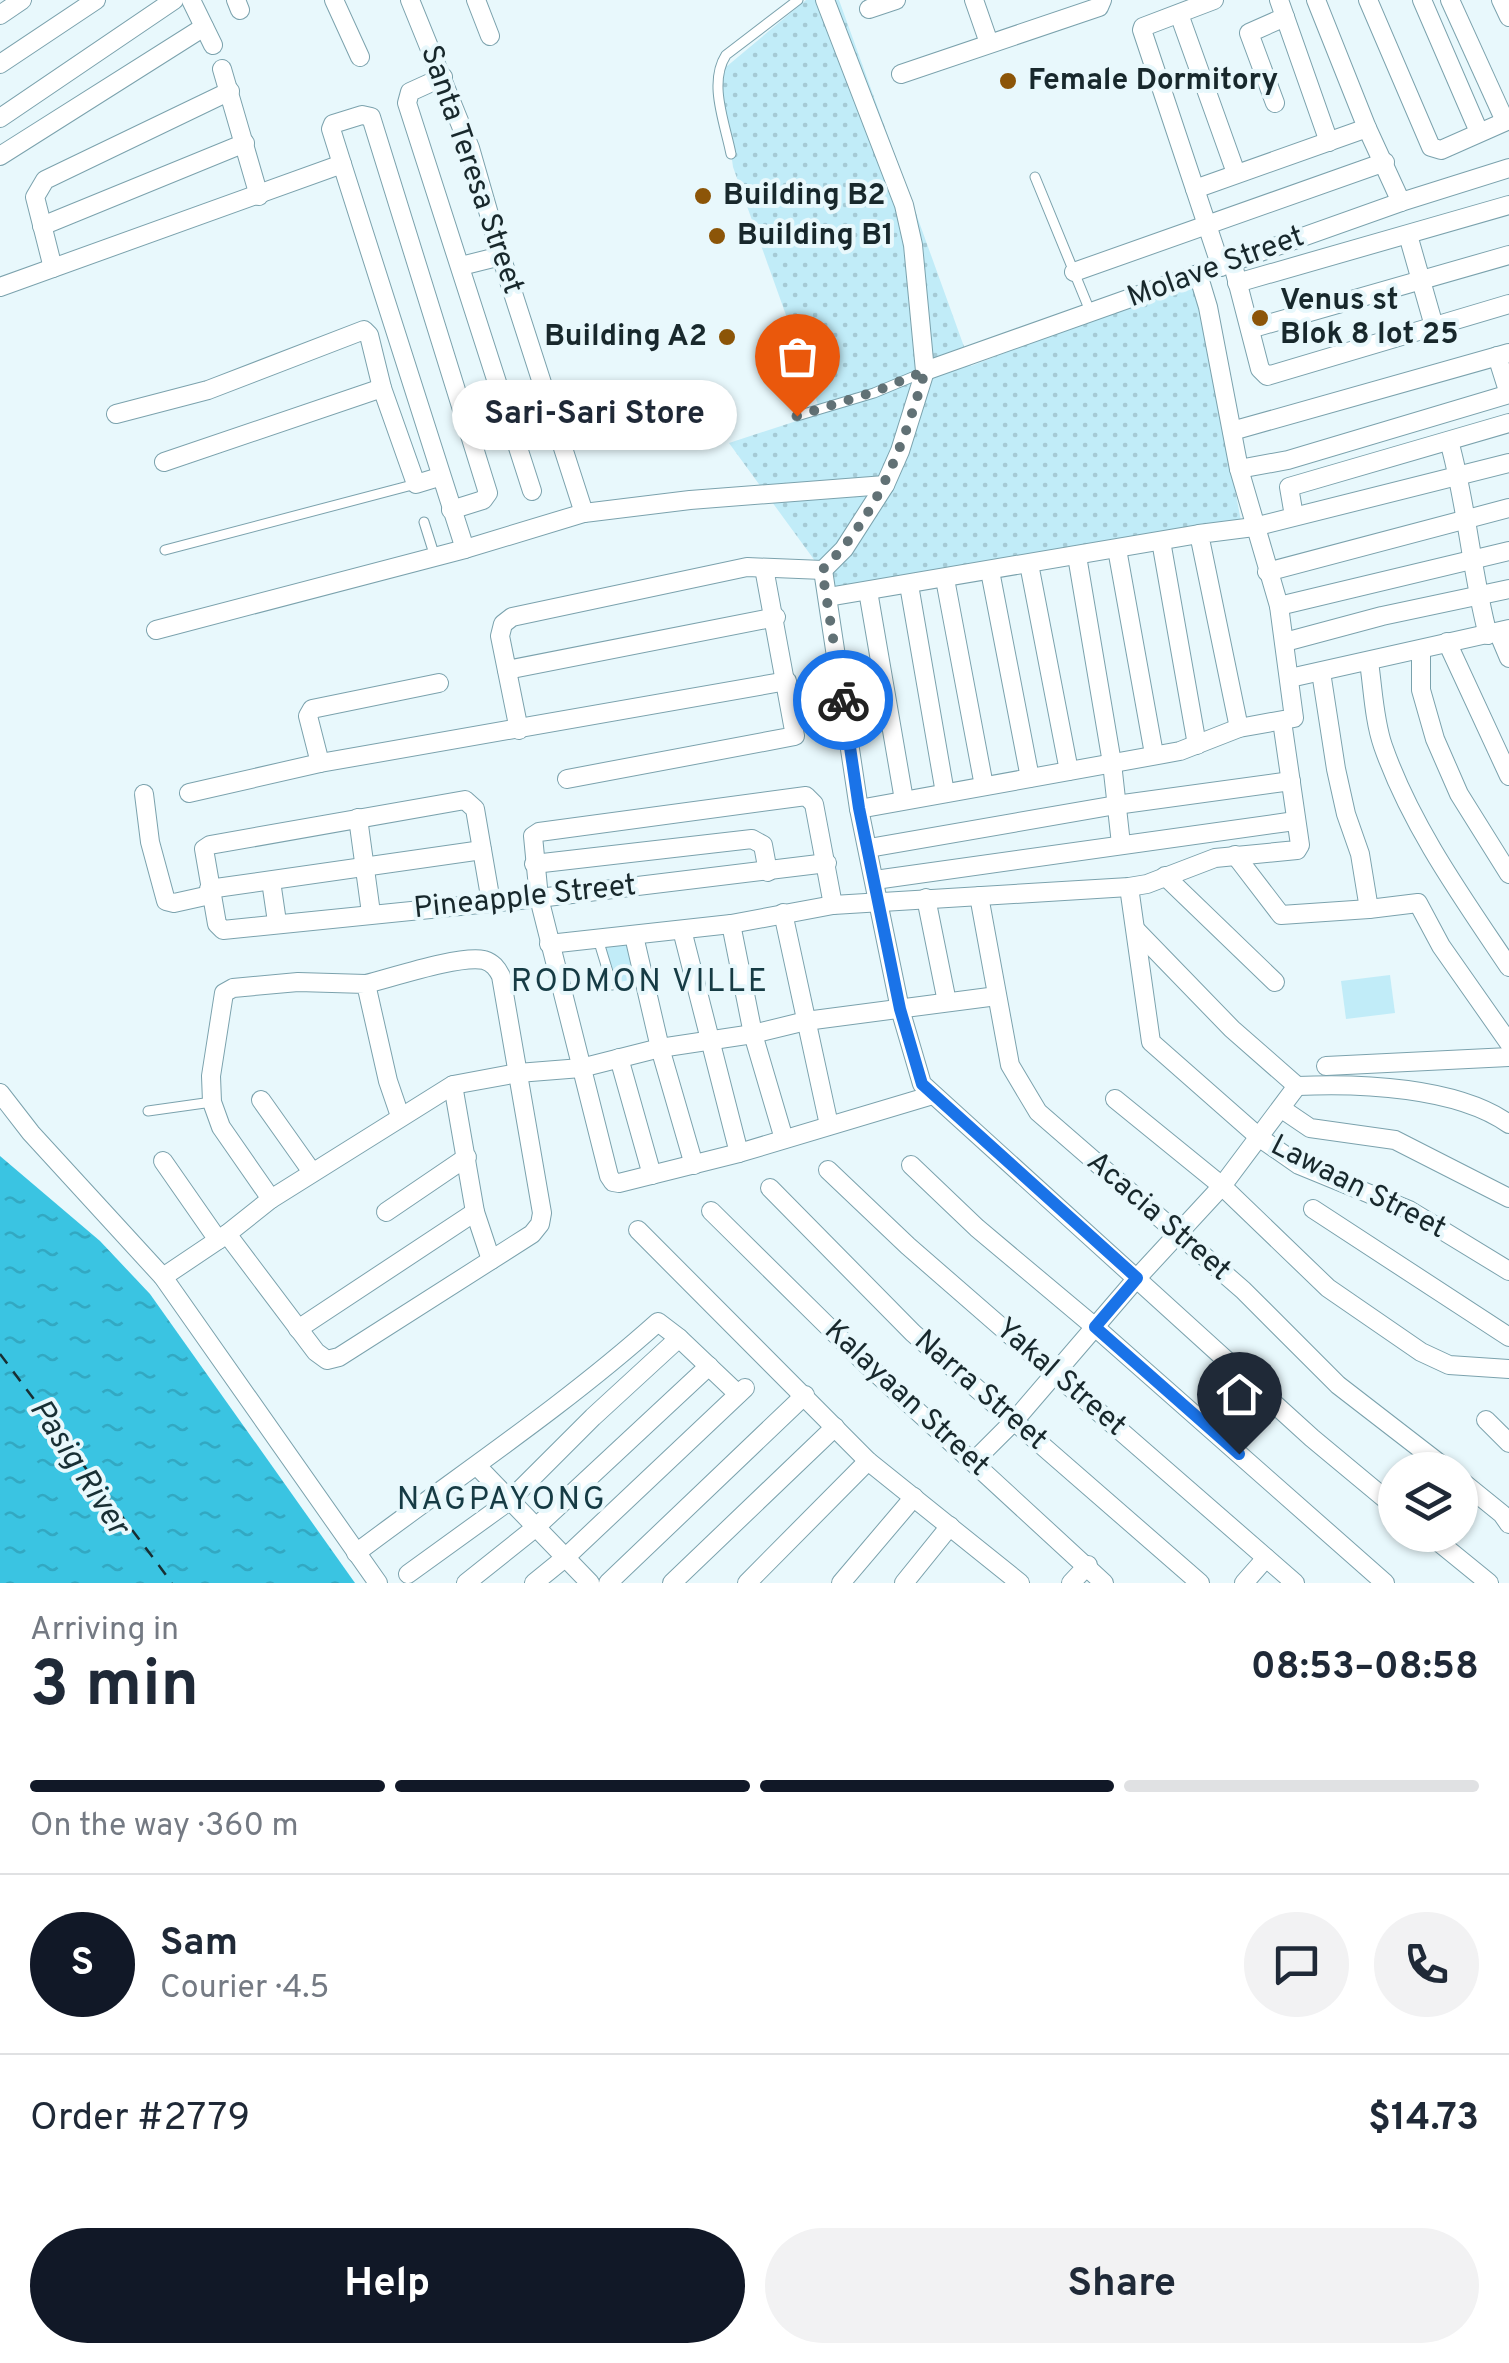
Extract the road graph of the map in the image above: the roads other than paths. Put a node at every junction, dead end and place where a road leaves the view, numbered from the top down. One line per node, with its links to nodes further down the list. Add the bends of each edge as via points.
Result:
1 (22, 0): 21 (street)
2 (96, 0): 29 (street)
3 (174, 0): 35 (street)
4 (191, 0): 24 (street)
5 (410, 0): 32 (street, Santa Teresa Street)
6 (476, 0): 25 (street)
7 (798, 0): 41 (lane, via 720,64 717,82)
8 (824, 0): 72 (street, via 904,204)
9 (896, 0): 19 (street)
10 (974, 0): 26 (street)
11 (1102, 0): 26 (street)
12 (1214, 0): 22 (street)
13 (1316, 0): 37 (street)
14 (1368, 0): 38 (street, via 1431,148 1441,150)
15 (1422, 0): 38 (street)
16 (1450, 0): 36 (street)
17 (1501, 0): 23 (street)
18 (338, 1): 28 (street)
19 (869, 9)
20 (1281, 9): 34 (street, via 1248,33); 39 (street)
21 (2, 10)
22 (1179, 14): 46 (street); 48 (street, via 1143,26)
23 (1509, 17)
24 (204, 26): 27 (street); 42 (street)
25 (490, 36)
26 (989, 43): 31 (street)
27 (212, 45)
28 (360, 57)
29 (0, 64)
30 (222, 68): 33 (street)
31 (901, 74)
32 (443, 78): 56 (street, Santa Teresa Street); 58 (street, via 410,92 407,103)
33 (230, 91): 40 (street); 53 (street, via 45,180 34,196)
34 (1276, 103)
35 (0, 118)
36 (1507, 121): 38 (street)
37 (1366, 128): 39 (street); 43 (street)
38 (1479, 132)
39 (1329, 142): 46 (street)
40 (245, 143): 49 (street); 53 (street)
41 (731, 154)
42 (0, 156)
43 (1385, 162): 50 (street); 52 (street)
44 (342, 164): 49 (street); 66 (street); 90 (street, via 334,124 371,117 488,493)
45 (1509, 168): 50 (street, Molave Street)
46 (1236, 172): 48 (street)
47 (1036, 177): 60 (lane)
48 (1195, 189): 52 (street)
49 (259, 196): 59 (street)
50 (1401, 202): 57 (street, Molave Street)
51 (1509, 205): 54 (street)
52 (1206, 225): 57 (street); 60 (street)
53 (42, 226): 59 (street)
54 (1408, 235): 62 (street); 63 (street)
55 (1509, 255): 62 (street)
56 (501, 256): 58 (street); 91 (street, Santa Teresa Street)
57 (1227, 264): 61 (street, Molave Street); 63 (street)
58 (462, 266): 88 (street)
59 (54, 268): 64 (street)
60 (1074, 272): 67 (lane)
61 (1198, 274): 67 (street, Molave Street); 78 (street)
62 (1422, 278): 68 (street); 69 (street)
63 (1238, 283): 69 (street)
64 (0, 288)
65 (1509, 304): 68 (street)
66 (388, 308): 70 (street, via 368,316); 84 (street)
67 (1091, 314): 72 (street, Molave Street)
68 (1434, 326): 69 (street, via 1273,376 1262,373)
69 (1250, 328)
70 (364, 330): 73 (street); 75 (street, via 208,390)
71 (1503, 354): 74 (street); 78 (street)
72 (925, 371): 76 (lane); 86 (street)
73 (382, 388): 80 (street); 85 (street)
74 (1509, 394): 82 (street)
75 (116, 414)
76 (797, 416)
77 (1509, 423): 79 (street)
78 (1232, 431): 82 (street)
79 (1449, 442): 83 (street); 93 (street, via 1289,486)
80 (164, 462)
81 (1509, 462): 83 (street)
82 (1238, 469): 96 (street)
83 (1459, 475): 93 (street); 94 (street)
84 (440, 476): 85 (street); 90 (street)
85 (416, 484): 101 (lane)
86 (884, 485): 87 (street); 92 (street)
87 (845, 486): 91 (street); 92 (street)
88 (532, 491)
89 (1509, 508): 94 (street)
90 (452, 510): 99 (street)
91 (584, 513): 99 (street)
92 (867, 514): 108 (street)
93 (1294, 516): 96 (street)
94 (1464, 521): 105 (street); 110 (street)
95 (424, 522): 104 (lane)
96 (1254, 526): 97 (street); 110 (street)
97 (1199, 534): 98 (street); 132 (street)
98 (1161, 541): 100 (street); 134 (street)
99 (465, 549): 104 (street)
100 (1117, 549): 103 (street); 135 (street)
101 (165, 550)
102 (1509, 551): 105 (street)
103 (1077, 556): 106 (street); 136 (street)
104 (435, 557): 119 (street)
105 (1471, 560): 116 (street); 117 (street)
106 (1028, 564): 109 (street); 138 (street)
107 (764, 568): 108 (street); 118 (street); 126 (street, via 512,617 500,636)
108 (822, 570): 115 (street)
109 (990, 571): 111 (street); 140 (street)
110 (1267, 572): 117 (street)
111 (945, 579): 112 (street); 143 (street)
112 (909, 584): 114 (street); 144 (street)
113 (1509, 589): 116 (street)
114 (868, 591): 115 (street); 147 (street)
115 (828, 597): 149 (street)
116 (1478, 597): 120 (street); 121 (street)
117 (1278, 606): 121 (street)
118 (776, 617): 126 (street); 129 (street)
119 (156, 630)
120 (1498, 632): 122 (street); 124 (street)
121 (1285, 642): 128 (street)
122 (1447, 642): 123 (street); 139 (street)
123 (1421, 650): 125 (street); 160 (street, via 1421,690 1434,739)
124 (1509, 658)
125 (1369, 662): 127 (street); 182 (street, via 1382,742 1400,786 1432,849)
126 (507, 670): 133 (street)
127 (1321, 672): 128 (street); 172 (street)
128 (1290, 678): 131 (street, via 1296,713)
129 (787, 680): 133 (street); 141 (street, via 796,730 791,739)
130 (439, 684): 137 (street, via 312,709)
131 (1282, 720): 132 (street); 142 (street)
132 (1239, 728): 134 (street)
133 (519, 730): 137 (street)
134 (1197, 745): 135 (street)
135 (1154, 754): 136 (street)
136 (1112, 762): 138 (street); 148 (street)
137 (320, 763): 146 (street)
138 (1069, 770): 140 (street)
139 (1509, 776)
140 (1030, 778): 143 (street)
141 (567, 779)
142 (1291, 781): 148 (street); 151 (street)
143 (984, 786): 144 (street)
144 (945, 793): 147 (street)
145 (144, 794): 165 (street, via 166,901)
146 (189, 794)
147 (904, 800): 149 (street)
148 (1116, 805): 152 (street); 153 (street)
149 (859, 808): 153 (street)
150 (358, 818): 154 (street, via 470,802); 158 (street); 165 (street, via 206,846)
151 (1295, 822): 152 (street); 155 (street, via 1297,850)
152 (1121, 844): 162 (street)
153 (868, 848): 162 (street)
154 (482, 850): 158 (street); 169 (street)
155 (1235, 855): 161 (street); 172 (street, via 1281,915)
156 (827, 862): 157 (street, via 809,797 540,832 533,836); 159 (street, Pineapple Street); 171 (street)
157 (534, 864): 159 (street, via 759,840); 167 (street)
158 (364, 867): 163 (street); 173 (street)
159 (768, 872): 167 (street, Pineapple Street)
160 (1509, 874)
161 (1166, 876): 164 (street); 183 (street)
162 (876, 880): 170 (street)
163 (271, 881): 165 (street); 175 (street)
164 (1129, 887): 166 (street); 177 (street, Lawaan Street)
165 (210, 892): 175 (street, Pineapple Street, via 223,930)
166 (980, 896): 168 (street); 186 (street, Acacia Street)
167 (538, 898): 169 (street, Pineapple Street); 181 (street)
168 (926, 898): 170 (street); 187 (street)
169 (491, 902): 173 (street, Pineapple Street)
170 (879, 904): 171 (street); 188 (street)
171 (833, 905): 174 (street)
172 (1368, 909): 192 (street, via 1418,903)
173 (371, 913): 175 (street, Pineapple Street)
174 (783, 914): 176 (street); 189 (street)
175 (277, 922)
176 (731, 924): 178 (street); 190 (street)
177 (1136, 929): 200 (street); 212 (street, Lawaan Street, via 1150,1042)
178 (682, 930): 179 (street); 191 (street)
179 (634, 936): 180 (street); 193 (street)
180 (598, 939): 181 (street); 185 (lane)
181 (550, 944): 197 (street)
182 (1509, 967)
183 (1275, 982)
184 (366, 984): 198 (street, via 465,960 492,964 501,976); 205 (street, via 298,982 224,993); 208 (street)
185 (612, 986)
186 (997, 996): 187 (street); 230 (street, Acacia Street, via 1010,1065 1027,1099)
187 (947, 1002): 188 (street)
188 (900, 1009): 189 (street); 202 (street, via 918,1075)
189 (806, 1021): 190 (street); 210 (street)
190 (754, 1034): 191 (street); 211 (street)
191 (708, 1041): 193 (street); 213 (street)
192 (1509, 1044)
193 (660, 1048): 194 (street); 216 (street)
194 (620, 1058): 197 (street); 220 (street)
195 (1509, 1058): 196 (street)
196 (1326, 1066)
197 (581, 1068): 198 (street); 220 (street, via 613,1182)
198 (518, 1074): 199 (street); 232 (street, via 542,1213 532,1234)
199 (454, 1085): 208 (street); 214 (street)
200 (1297, 1086): 206 (street); 209 (street, via 1380,1086 1478,1106)
201 (0, 1093): 234 (street)
202 (933, 1094): 210 (street); 235 (street)
203 (1115, 1099): 221 (street)
204 (262, 1100): 219 (street)
205 (212, 1102): 207 (lane); 224 (street, via 221,1127)
206 (1282, 1109): 212 (street); 223 (street, via 1310,1128 1395,1140)
207 (148, 1111)
208 (400, 1116): 219 (street)
209 (1509, 1124)
210 (829, 1125): 211 (street)
211 (784, 1138): 213 (street)
212 (1260, 1138): 221 (street); 233 (street, Lawaan Street, via 1299,1165 1409,1210)
213 (739, 1153): 216 (street)
214 (468, 1157): 226 (street); 227 (street)
215 (163, 1161): 231 (street)
216 (694, 1165): 220 (street)
217 (912, 1165): 236 (street)
218 (828, 1170): 242 (street, Yakal Street)
219 (312, 1172): 224 (street)
220 (652, 1175)
221 (1222, 1186): 230 (street); 241 (street, via 1328,1288 1421,1352 1449,1365)
222 (770, 1188): 244 (street, Narra Street, via 913,1333)
223 (1509, 1198)
224 (271, 1199): 231 (street)
225 (1313, 1209): 238 (street)
226 (386, 1212)
227 (475, 1212): 232 (street); 237 (street)
228 (711, 1212): 250 (street, Kalayaan Street)
229 (638, 1230): 243 (street)
230 (1180, 1233): 235 (street); 248 (street, Acacia Street, via 1338,1385)
231 (223, 1237): 234 (street); 237 (street)
232 (491, 1260): 237 (street, via 338,1358 327,1360)
233 (1509, 1271)
234 (163, 1277): 260 (street)
235 (1137, 1278): 236 (street); 252 (street)
236 (1095, 1327): 242 (street); 280 (street)
237 (298, 1329)
238 (1509, 1337)
239 (679, 1338): 240 (street); 251 (street, via 658,1322); 255 (street)
240 (708, 1366): 258 (street); 261 (street, via 742,1391)
241 (1509, 1368)
242 (1056, 1374): 244 (street); 262 (street, Yakal Street)
243 (806, 1395): 246 (street); 270 (street)
244 (1015, 1420): 250 (street); 277 (street, Narra Street)
245 (1486, 1420): 247 (street)
246 (835, 1426): 249 (street); 271 (street)
247 (1509, 1443)
248 (1425, 1452)
249 (868, 1461): 253 (street); 272 (street)
250 (973, 1462): 263 (street, Kalayaan Street)
251 (478, 1466): 255 (street); 260 (street)
252 (1378, 1493)
253 (914, 1496): 257 (street); 273 (street)
254 (1478, 1496): 256 (street)
255 (508, 1501): 258 (street); 264 (street)
256 (1509, 1524)
257 (950, 1526): 265 (street); 274 (street)
258 (535, 1528): 261 (street); 267 (street)
259 (1451, 1552): 281 (street)
260 (356, 1554): 266 (street)
261 (566, 1558): 268 (street); 269 (street)
262 (1266, 1558): 278 (street); 279 (street, Yakal Street)
263 (1088, 1565): 275 (street); 276 (street, Kalayaan Street)
264 (408, 1574)
265 (1012, 1581)
266 (378, 1583)
267 (466, 1583)
268 (534, 1583)
269 (590, 1583)
270 (608, 1583)
271 (672, 1583)
272 (747, 1583)
273 (841, 1583)
274 (904, 1583)
275 (1071, 1583)
276 (1104, 1583)
277 (1200, 1583)
278 (1244, 1583)
279 (1295, 1583)
280 (1385, 1583)
281 (1489, 1583)

